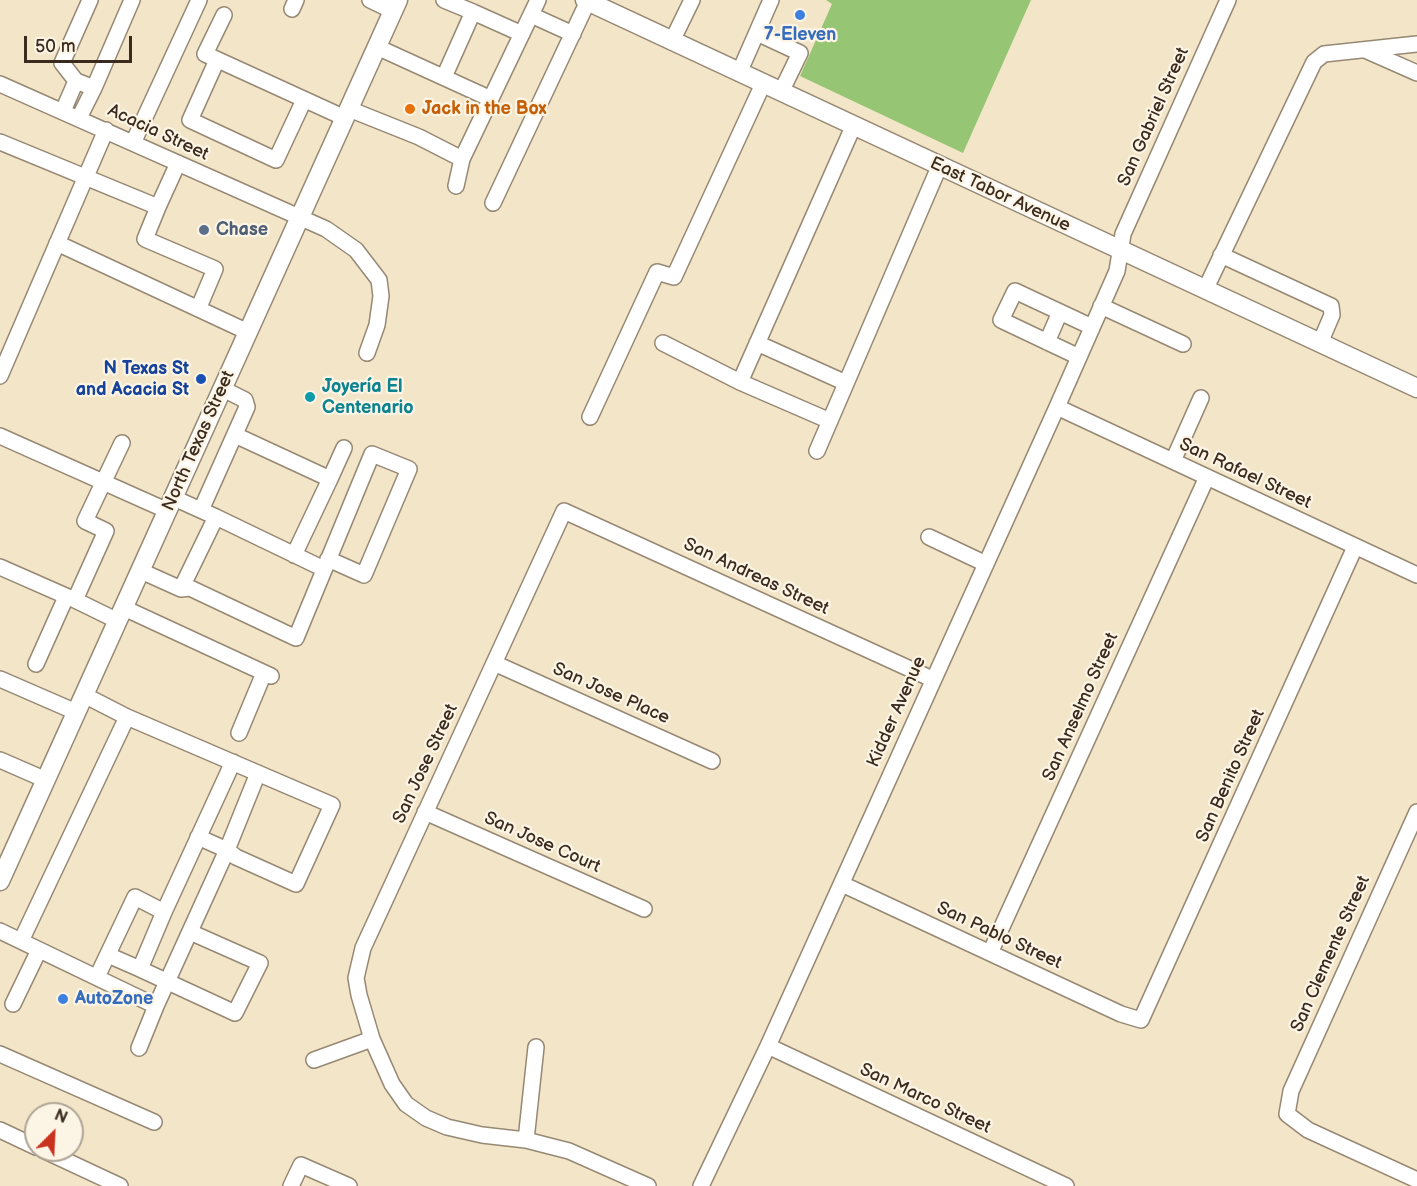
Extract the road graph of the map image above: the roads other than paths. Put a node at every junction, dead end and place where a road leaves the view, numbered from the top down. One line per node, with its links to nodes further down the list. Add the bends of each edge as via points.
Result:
1 (90, 0): 27 (street, via 62,63)
2 (132, 0): 30 (street)
3 (199, 0): 40 (street)
4 (370, 0): 11 (street)
5 (444, 0): 13 (street)
6 (538, 0): 15 (street)
7 (692, 0): 19 (street)
8 (771, 0): 16 (street)
9 (1228, 0): 50 (street, San Gabriel Street, via 1124,231)
10 (586, 1): 12 (main road, East Tabor Avenue); 18 (street)
11 (396, 5): 21 (main road, North Texas Street)
12 (614, 6): 19 (main road, East Tabor Avenue)
13 (469, 7): 17 (street); 26 (street)
14 (224, 15): 23 (street, via 205,54)
15 (531, 15): 17 (street); 18 (street)
16 (756, 33): 24 (street); 31 (street, via 800,53)
17 (522, 34): 32 (street)
18 (573, 34): 46 (street)
19 (672, 41): 24 (main road, East Tabor Avenue)
20 (1417, 44): 22 (street)
21 (377, 47): 26 (street); 35 (main road, North Texas Street)
22 (1365, 50): 25 (street); 51 (street, via 1324,54 1314,62)
23 (217, 60): 33 (street); 33 (street, via 190,120 276,160)
24 (739, 73): 29 (main road, East Tabor Avenue)
25 (1417, 74)
26 (444, 77): 32 (street)
27 (76, 81): 30 (street); 34 (street)
28 (0, 84): 34 (street, Acacia Street)
29 (763, 84): 31 (main road, East Tabor Avenue); 72 (street, via 674,277 657,272)
30 (94, 88): 36 (street)
31 (781, 93): 37 (main road, East Tabor Avenue)
32 (491, 99): 41 (street)
33 (304, 100): 35 (street)
34 (63, 111): 36 (street, Acacia Street)
35 (347, 114): 41 (street, via 419,137); 48 (main road, North Texas Street)
36 (79, 118): 38 (street, Acacia Street)
37 (854, 127): 43 (main road, East Tabor Avenue); 59 (street)
38 (106, 130): 40 (street, Acacia Street); 44 (street)
39 (0, 142): 44 (street)
40 (133, 142): 42 (street, Acacia Street)
41 (462, 159): 45 (street)
42 (178, 163): 47 (street); 48 (street, Acacia Street)
43 (939, 167): 50 (main road, East Tabor Avenue); 67 (street)
44 (86, 177): 47 (street); 49 (street)
45 (456, 186)
46 (493, 203)
47 (158, 207): 54 (street, via 145,239 215,269)
48 (300, 219): 57 (main road, North Texas Street); 63 (street, Acacia Street, via 326,229 356,250 379,280 377,325)
49 (57, 243): 54 (street); 65 (street)
50 (1120, 251): 52 (main road, East Tabor Avenue); 53 (street, Kidder Avenue, via 1117,271)
51 (1221, 255): 52 (street); 60 (street, via 1331,306 1332,315)
52 (1205, 290): 60 (main road, East Tabor Avenue)
53 (1101, 306): 56 (street, Kidder Avenue); 62 (street)
54 (199, 307): 57 (street)
55 (1060, 312): 56 (street); 58 (street); 58 (street, via 1015,291 1001,320)
56 (1092, 327): 64 (street, Kidder Avenue)
57 (248, 332): 69 (main road, North Texas Street)
58 (1047, 342): 64 (street)
59 (757, 343): 66 (street); 67 (street)
60 (1320, 343): 68 (main road, East Tabor Avenue)
61 (663, 344): 66 (street)
62 (1183, 344)
63 (367, 353)
64 (1079, 357): 71 (street, Kidder Avenue)
65 (0, 376)
66 (740, 382): 73 (street)
67 (846, 383): 73 (street)
68 (1416, 383)
69 (222, 389): 74 (street, via 247,404); 83 (main road, North Texas Street)
70 (1201, 398): 79 (street)
71 (1057, 407): 79 (street, San Rafael Street); 91 (street, Kidder Avenue)
72 (590, 417)
73 (830, 421): 78 (street)
74 (234, 435): 81 (street); 84 (street)
75 (0, 436): 82 (street)
76 (122, 443): 82 (street)
77 (344, 448): 81 (street)
78 (817, 451)
79 (1173, 461): 80 (street, San Rafael Street)
80 (1207, 477): 88 (street, San Rafael Street); 124 (street, San Anselmo Street)
81 (330, 479): 89 (street)
82 (104, 482): 83 (street); 96 (street, via 85,521 106,531)
83 (171, 504): 84 (street); 93 (main road, North Texas Street)
84 (201, 510): 86 (street)
85 (564, 511): 98 (street, San Jose Street); 101 (street, San Andreas Street)
86 (216, 517): 89 (street); 95 (street)
87 (929, 537): 91 (street)
88 (1355, 547): 94 (street, San Rafael Street); 131 (street, San Benito Street)
89 (294, 555): 90 (street)
90 (326, 564): 90 (street, via 372,454 409,469 364,575); 95 (street, via 296,638 190,588)
91 (986, 564): 101 (street, Kidder Avenue)
92 (0, 567): 96 (street)
93 (141, 571): 95 (street); 97 (main road, North Texas Street)
94 (1417, 575)
95 (181, 589)
96 (70, 598): 97 (street); 99 (street)
97 (121, 615): 102 (main road, North Texas Street); 105 (street, via 268,674)
98 (494, 663): 107 (street, San Jose Place); 111 (street, San Jose Street)
99 (36, 664)
100 (0, 679): 103 (street)
101 (933, 680): 117 (street, Kidder Avenue)
102 (84, 695): 103 (main road, North Texas Street); 104 (street)
103 (76, 712): 110 (main road, North Texas Street)
104 (127, 717): 108 (street); 122 (street)
105 (239, 733)
106 (0, 760): 110 (street)
107 (712, 761)
108 (233, 762): 109 (street); 113 (street)
109 (258, 773): 114 (street); 114 (street, via 332,805 296,884)
110 (46, 780): 115 (main road, North Texas Street)
111 (425, 812): 118 (street, San Jose Court); 132 (street, San Jose Street, via 358,963 358,995)
112 (1417, 812): 143 (street, San Clemente Street, via 1291,1091 1287,1114 1308,1130)
113 (198, 837): 114 (street); 119 (street)
114 (227, 849): 121 (street)
115 (4, 858): 116 (main road, North Texas Street)
116 (0, 881)
117 (842, 884): 124 (street, San Pablo Street); 133 (street, Kidder Avenue)
118 (644, 909)
119 (164, 912): 125 (street, via 135,897); 126 (street)
120 (0, 931): 122 (street)
121 (190, 932): 128 (street); 128 (street, via 260,963 235,1013)
122 (21, 941): 123 (street)
123 (39, 950): 127 (street); 129 (street)
124 (990, 953): 131 (street, San Pablo Street)
125 (108, 955): 126 (street); 127 (street)
126 (140, 969): 128 (street)
127 (97, 978): 130 (street)
128 (167, 982): 130 (street)
129 (13, 1004)
130 (156, 1006): 135 (street)
131 (1141, 1020)
132 (372, 1039): 137 (street); 140 (street, San Jose Street, via 392,1084 406,1104 426,1118 482,1135)
133 (768, 1046): 148 (street, Kidder Avenue); 149 (street, San Marco Street)
134 (536, 1047): 140 (street)
135 (139, 1048)
136 (0, 1054): 138 (street)
137 (314, 1060)
138 (154, 1122)
139 (0, 1130): 141 (street)
140 (526, 1140): 147 (street, San Jose Street, via 569,1151)
141 (24, 1141)
142 (69, 1162): 144 (street)
143 (1417, 1180)
144 (120, 1186)
145 (291, 1186): 146 (street, via 301,1165)
146 (349, 1186)
147 (648, 1186)
148 (701, 1186)
149 (1066, 1186)

